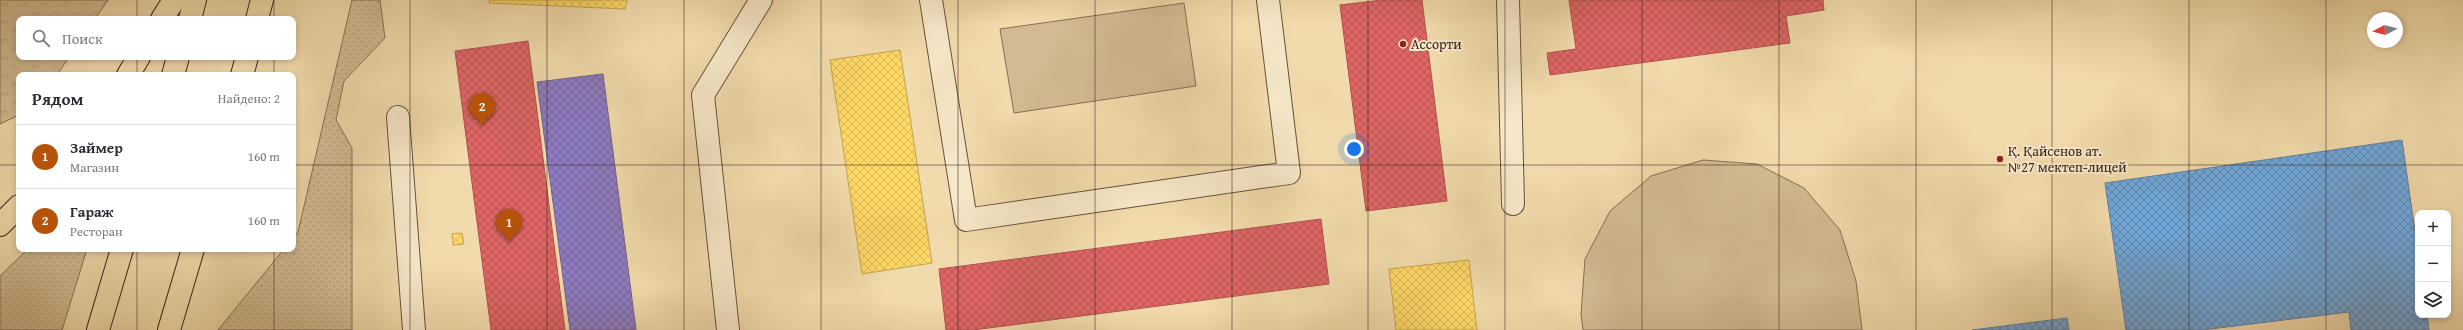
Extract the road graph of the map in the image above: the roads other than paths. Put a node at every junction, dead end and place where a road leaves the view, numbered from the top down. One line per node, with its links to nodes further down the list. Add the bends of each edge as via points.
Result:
1 (174, 0): 8 (main road)
2 (195, 0): 9 (main road)
3 (262, 0): 10 (main road)
4 (761, 0): 26 (lane, via 703,95)
5 (931, 0): 6 (lane, via 966,220 1289,173)
6 (1268, 0)
7 (1508, 0): 18 (lane)
8 (164, 16)
9 (191, 16)
10 (258, 16)
11 (137, 60): 14 (main road)
12 (177, 60): 15 (main road)
13 (246, 60): 16 (main road)
14 (130, 72)
15 (174, 72)
16 (243, 72)
17 (398, 117): 25 (lane)
18 (1513, 204)
19 (16, 209): 20 (main road)
20 (0, 225)
21 (121, 252): 23 (main road)
22 (192, 252): 24 (main road)
23 (98, 330)
24 (169, 330)
25 (414, 330)
26 (728, 330)

